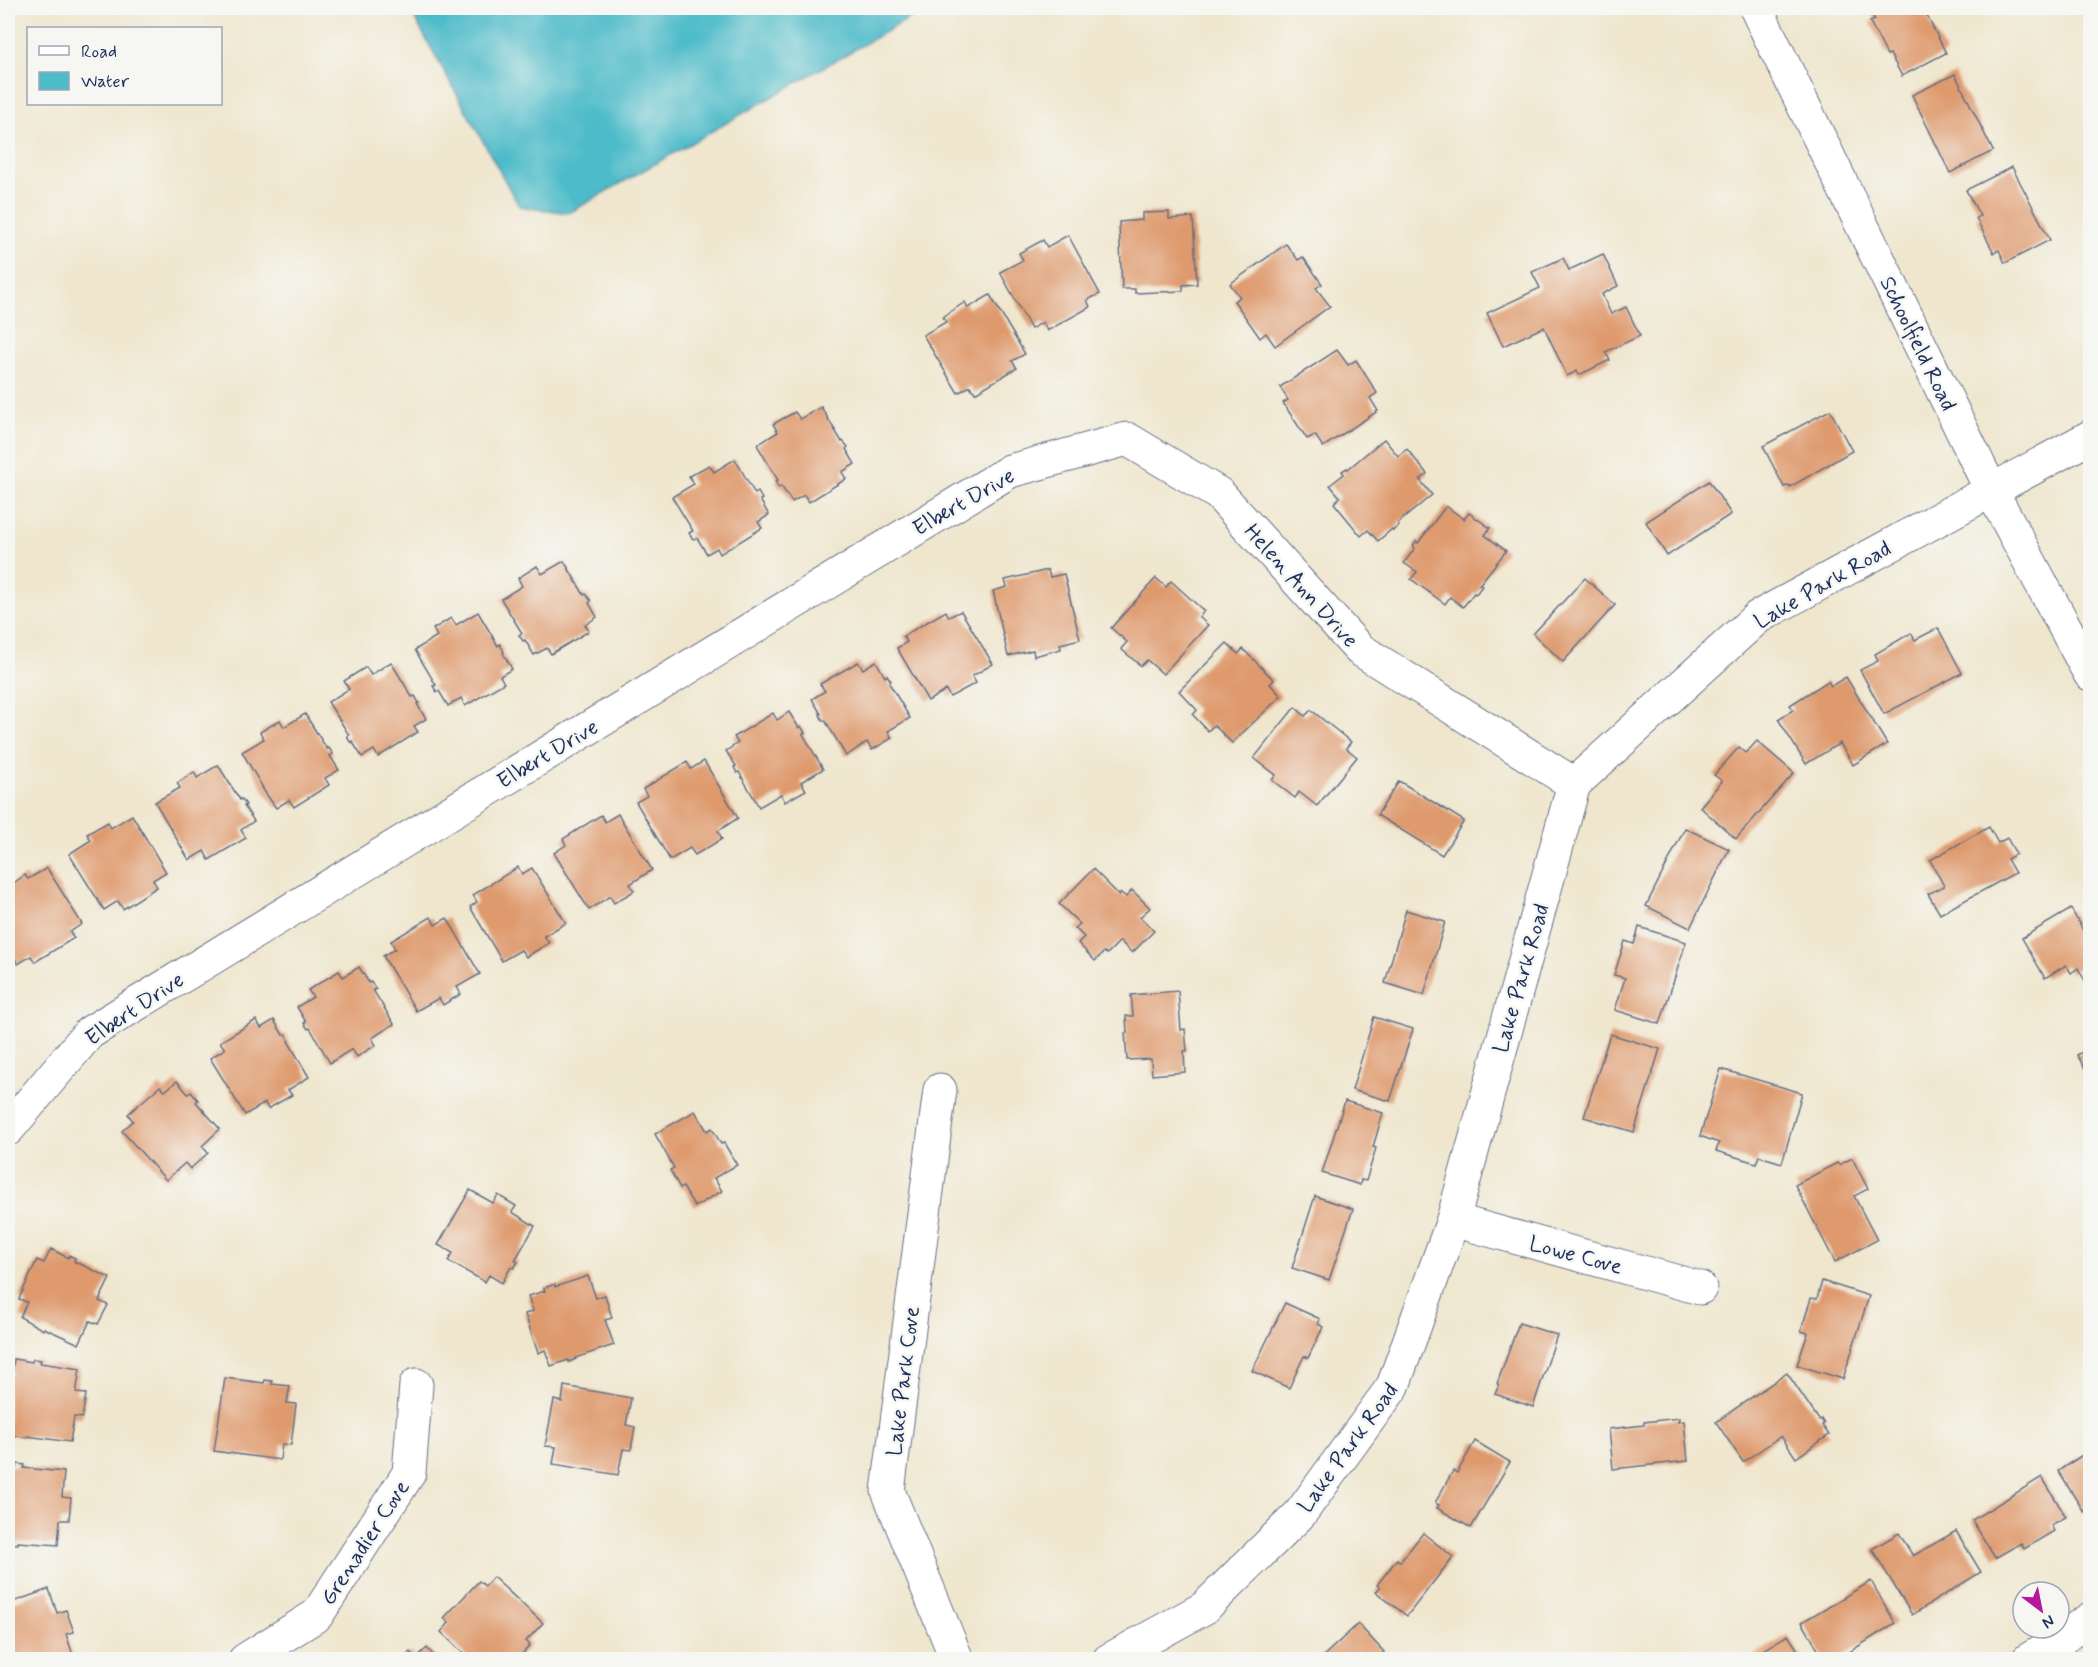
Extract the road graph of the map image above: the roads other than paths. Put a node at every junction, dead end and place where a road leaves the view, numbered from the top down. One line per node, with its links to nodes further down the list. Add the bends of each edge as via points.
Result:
1 (1756, 8): 4 (street, Schoolfield Road)
2 (2091, 437): 4 (street, Lake Park Road)
3 (1126, 439): 6 (street, Helen Ann Drive, via 1219,494 1359,649); 8 (street, Elbert Drive, via 1010,471 89,1033)
4 (1991, 490): 5 (street, Schoolfield Road); 6 (street, Lake Park Road, via 1758,617)
5 (2091, 674)
6 (1574, 784): 9 (street, Lake Park Road)
7 (940, 1090): 15 (street, Lake Park Cove, via 888,1491)
8 (8, 1129)
9 (1453, 1220): 10 (street, Lowe Cove); 16 (street, Lake Park Road, via 1393,1386 1300,1514 1203,1608)
10 (1700, 1288)
11 (416, 1386): 14 (street, Grenadier Cove, via 409,1473 317,1615)
12 (2091, 1620): 13 (street)
13 (2048, 1655)
14 (245, 1659)
15 (957, 1659)
16 (1109, 1659)

